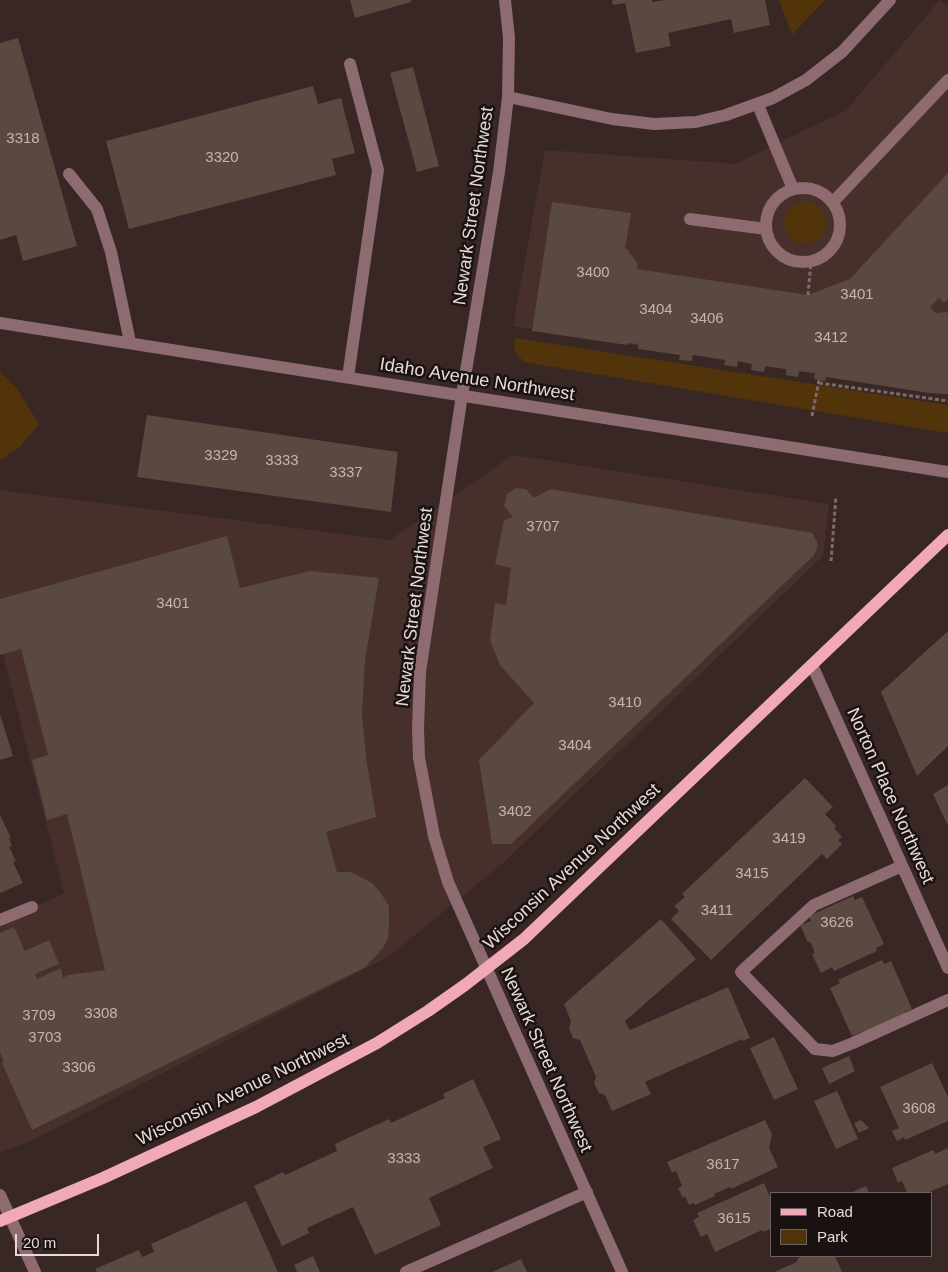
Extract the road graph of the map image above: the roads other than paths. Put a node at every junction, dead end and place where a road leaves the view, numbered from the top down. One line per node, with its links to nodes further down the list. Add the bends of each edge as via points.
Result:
1 (505, 0): 5 (street, Newark Street Northwest, via 509,38)
2 (890, 0): 6 (street, via 828,64 791,90)
3 (350, 64): 14 (street, via 378,170)
4 (948, 80): 9 (street)
5 (508, 97): 6 (street, via 612,119 654,124 696,122); 15 (street, Newark Street Northwest, via 499,172)
6 (758, 105): 8 (street)
7 (69, 174): 13 (street, via 97,209 111,252)
8 (792, 189): 9 (street, via 815,189); 11 (street, via 783,193 769,209)
9 (833, 202): 11 (street, via 841,226 832,249 822,257 798,262 787,258 776,251)
10 (690, 218): 11 (street)
11 (766, 229)
12 (0, 323): 13 (street, Idaho Avenue Northwest)
13 (130, 342): 14 (street, Idaho Avenue Northwest)
14 (348, 377): 15 (street, Idaho Avenue Northwest)
15 (462, 395): 16 (street, Idaho Avenue Northwest); 23 (street, Newark Street Northwest, via 420,672 418,729 421,773 434,836 448,882)
16 (948, 472)
17 (948, 535): 18 (main road, Wisconsin Avenue Northwest)
18 (812, 665): 19 (street, Norton Place Northwest); 23 (main road, Wisconsin Avenue Northwest, via 531,932)
19 (902, 866): 22 (street, Norton Place Northwest); 24 (street, via 814,905 741,972 814,1049 833,1051)
20 (32, 907): 21 (street)
21 (0, 920)
22 (948, 968)
23 (486, 969): 25 (street, Newark Street Northwest); 27 (main road, Wisconsin Avenue Northwest, via 405,1025 339,1064 256,1107)
24 (948, 1000)
25 (586, 1192): 29 (street); 30 (street, Newark Street Northwest)
26 (0, 1195): 27 (street)
27 (5, 1219): 28 (street)
28 (35, 1272)
29 (406, 1272)
30 (622, 1272)

